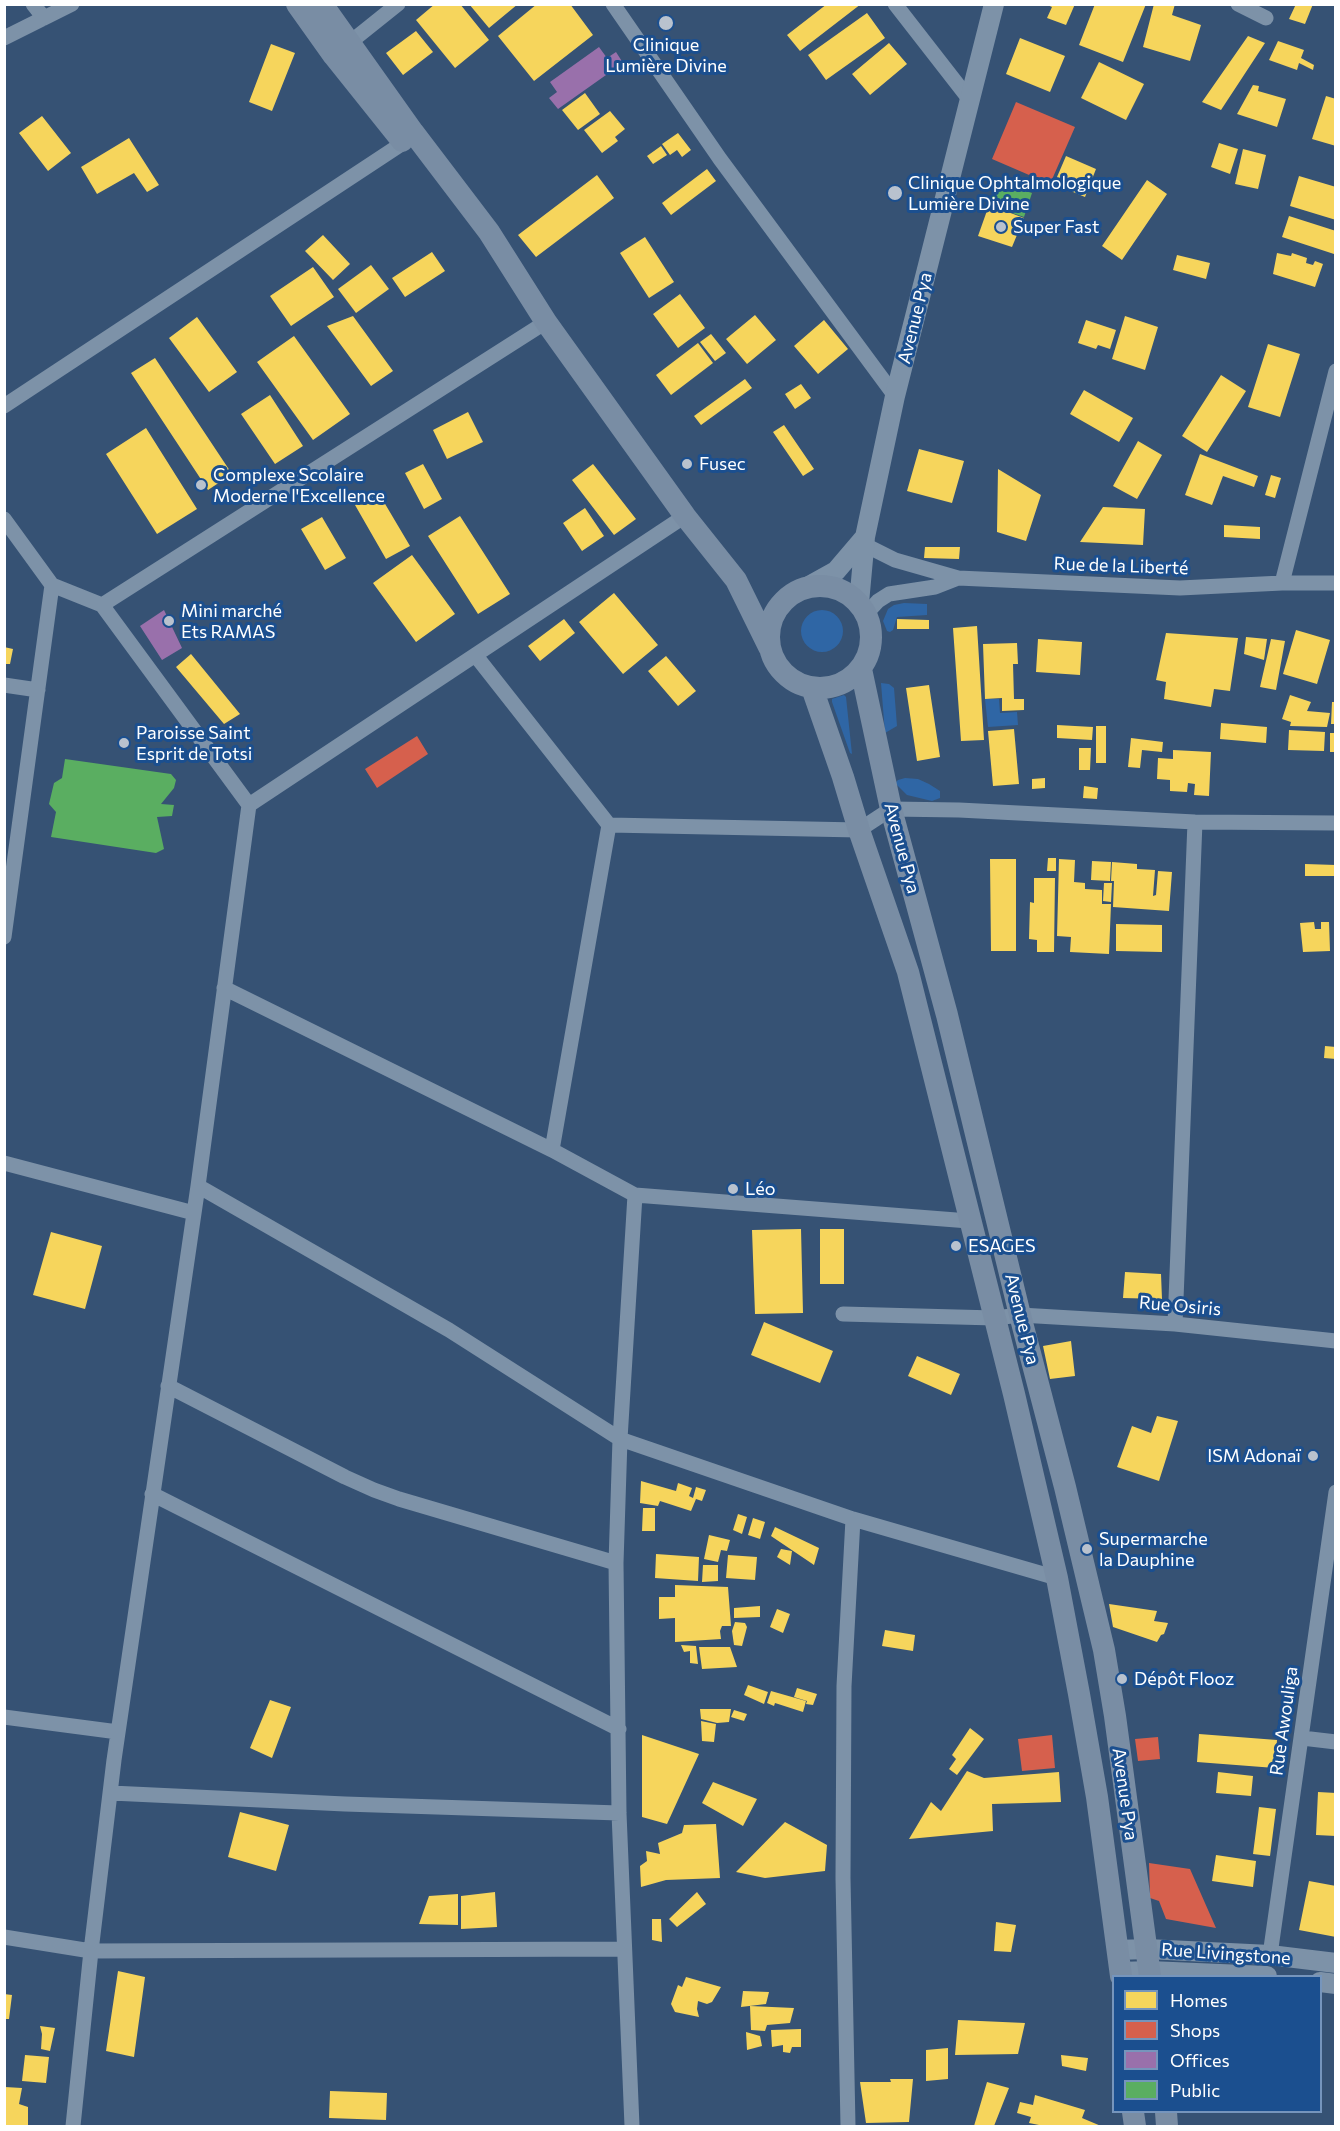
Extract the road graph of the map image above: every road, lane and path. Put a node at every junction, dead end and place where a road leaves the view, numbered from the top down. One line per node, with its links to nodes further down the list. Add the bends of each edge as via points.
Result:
1 (33, 4): 10 (street)
2 (72, 4): 10 (street)
3 (297, 4): 13 (main road)
4 (322, 4): 13 (main road)
5 (398, 4): 13 (street)
6 (613, 4): 19 (street, via 720,159)
7 (896, 4): 14 (street)
8 (994, 4): 14 (street, Avenue Pya)
9 (1238, 4): 11 (street)
10 (44, 18): 12 (street)
11 (1266, 18)
12 (4, 38)
13 (341, 49): 15 (main road); 16 (main road, via 413,132 489,232)
14 (969, 99): 19 (street, Avenue Pya)
15 (403, 143): 16 (main road, via 478,238); 20 (street)
16 (521, 283): 17 (main road)
17 (546, 322): 21 (main road); 30 (street)
18 (1335, 371): 26 (street)
19 (895, 396): 23 (street, Avenue Pya)
20 (4, 406)
21 (685, 516): 25 (main road); 34 (street)
22 (4, 519): 28 (street)
23 (865, 541): 24 (street, via 895,560); 29 (street, via 836,571); 32 (street, Avenue Pya)
24 (958, 578): 26 (street, Rue de la Liberté, via 1180,588); 32 (street, via 935,587 889,594)
25 (736, 580): 31 (main road); 33 (main road)
26 (1282, 583): 27 (street, Rue de la Liberté)
27 (1335, 583)
28 (52, 585): 30 (street); 38 (street)
29 (809, 586): 31 (main road, via 789,595); 32 (main road, via 827,585 844,591)
30 (102, 605): 39 (street)
31 (779, 605): 33 (main road, via 770,625)
32 (863, 608): 35 (main road, via 872,642)
33 (769, 646): 37 (main road, via 774,662 784,674)
34 (476, 656): 39 (street); 43 (street)
35 (861, 669): 37 (main road, via 848,681 830,688); 40 (main road, Avenue Pya)
36 (4, 685): 38 (street)
37 (812, 688): 44 (main road, Avenue Pya)
38 (38, 690): 45 (street)
39 (249, 805): 46 (street)
40 (891, 809): 41 (street); 44 (street); 54 (main road, Avenue Pya, via 944,1004)
41 (1195, 822): 42 (street); 56 (street)
42 (1335, 823)
43 (609, 825): 44 (street); 47 (street)
44 (859, 830): 52 (main road, Avenue Pya, via 908,972)
45 (4, 937)
46 (224, 987): 47 (street); 49 (street)
47 (552, 1150): 50 (street)
48 (4, 1163): 51 (street)
49 (198, 1186): 51 (street); 59 (street, via 388,1294)
50 (635, 1196): 52 (street); 59 (street)
51 (194, 1213): 58 (street)
52 (969, 1221): 55 (main road, Avenue Pya)
53 (843, 1314): 55 (street, Rue Osiris)
54 (1020, 1315): 55 (street, Rue Osiris); 56 (street, Rue Osiris); 78 (main road, Avenue Pya, via 1104,1650)
55 (995, 1318): 65 (main road, Avenue Pya)
56 (1175, 1324): 57 (street, Rue Osiris)
57 (1335, 1341)
58 (168, 1386): 61 (street); 64 (street, via 374,1490)
59 (620, 1439): 62 (street); 64 (street)
60 (1335, 1492): 63 (street, Rue Awouliga)
61 (153, 1494): 67 (street); 68 (street)
62 (853, 1519): 65 (street); 84 (street, via 844,1686)
63 (1332, 1538): 69 (street, Rue Awouliga)
64 (616, 1563): 67 (street)
65 (1057, 1578): 79 (main road, Avenue Pya, via 1097,1797)
66 (4, 1717): 68 (street)
67 (619, 1729): 72 (street)
68 (118, 1732): 71 (street)
69 (1302, 1738): 70 (street); 76 (street, Rue Awouliga)
70 (1335, 1742)
71 (111, 1793): 72 (street); 75 (street)
72 (619, 1813): 74 (street)
73 (4, 1937): 75 (street)
74 (624, 1949): 75 (street); 83 (street)
75 (91, 1951): 82 (street)
76 (1270, 1955): 77 (street, Rue Livingstone); 78 (street, Rue Livingstone); 81 (street)
77 (1335, 1963)
78 (1149, 1965): 79 (street, Rue Livingstone); 80 (street, Rue Livingstone)
79 (1120, 1966)
80 (1255, 1975)
81 (1266, 1975)
82 (73, 2127)
83 (632, 2127)
84 (848, 2127)

